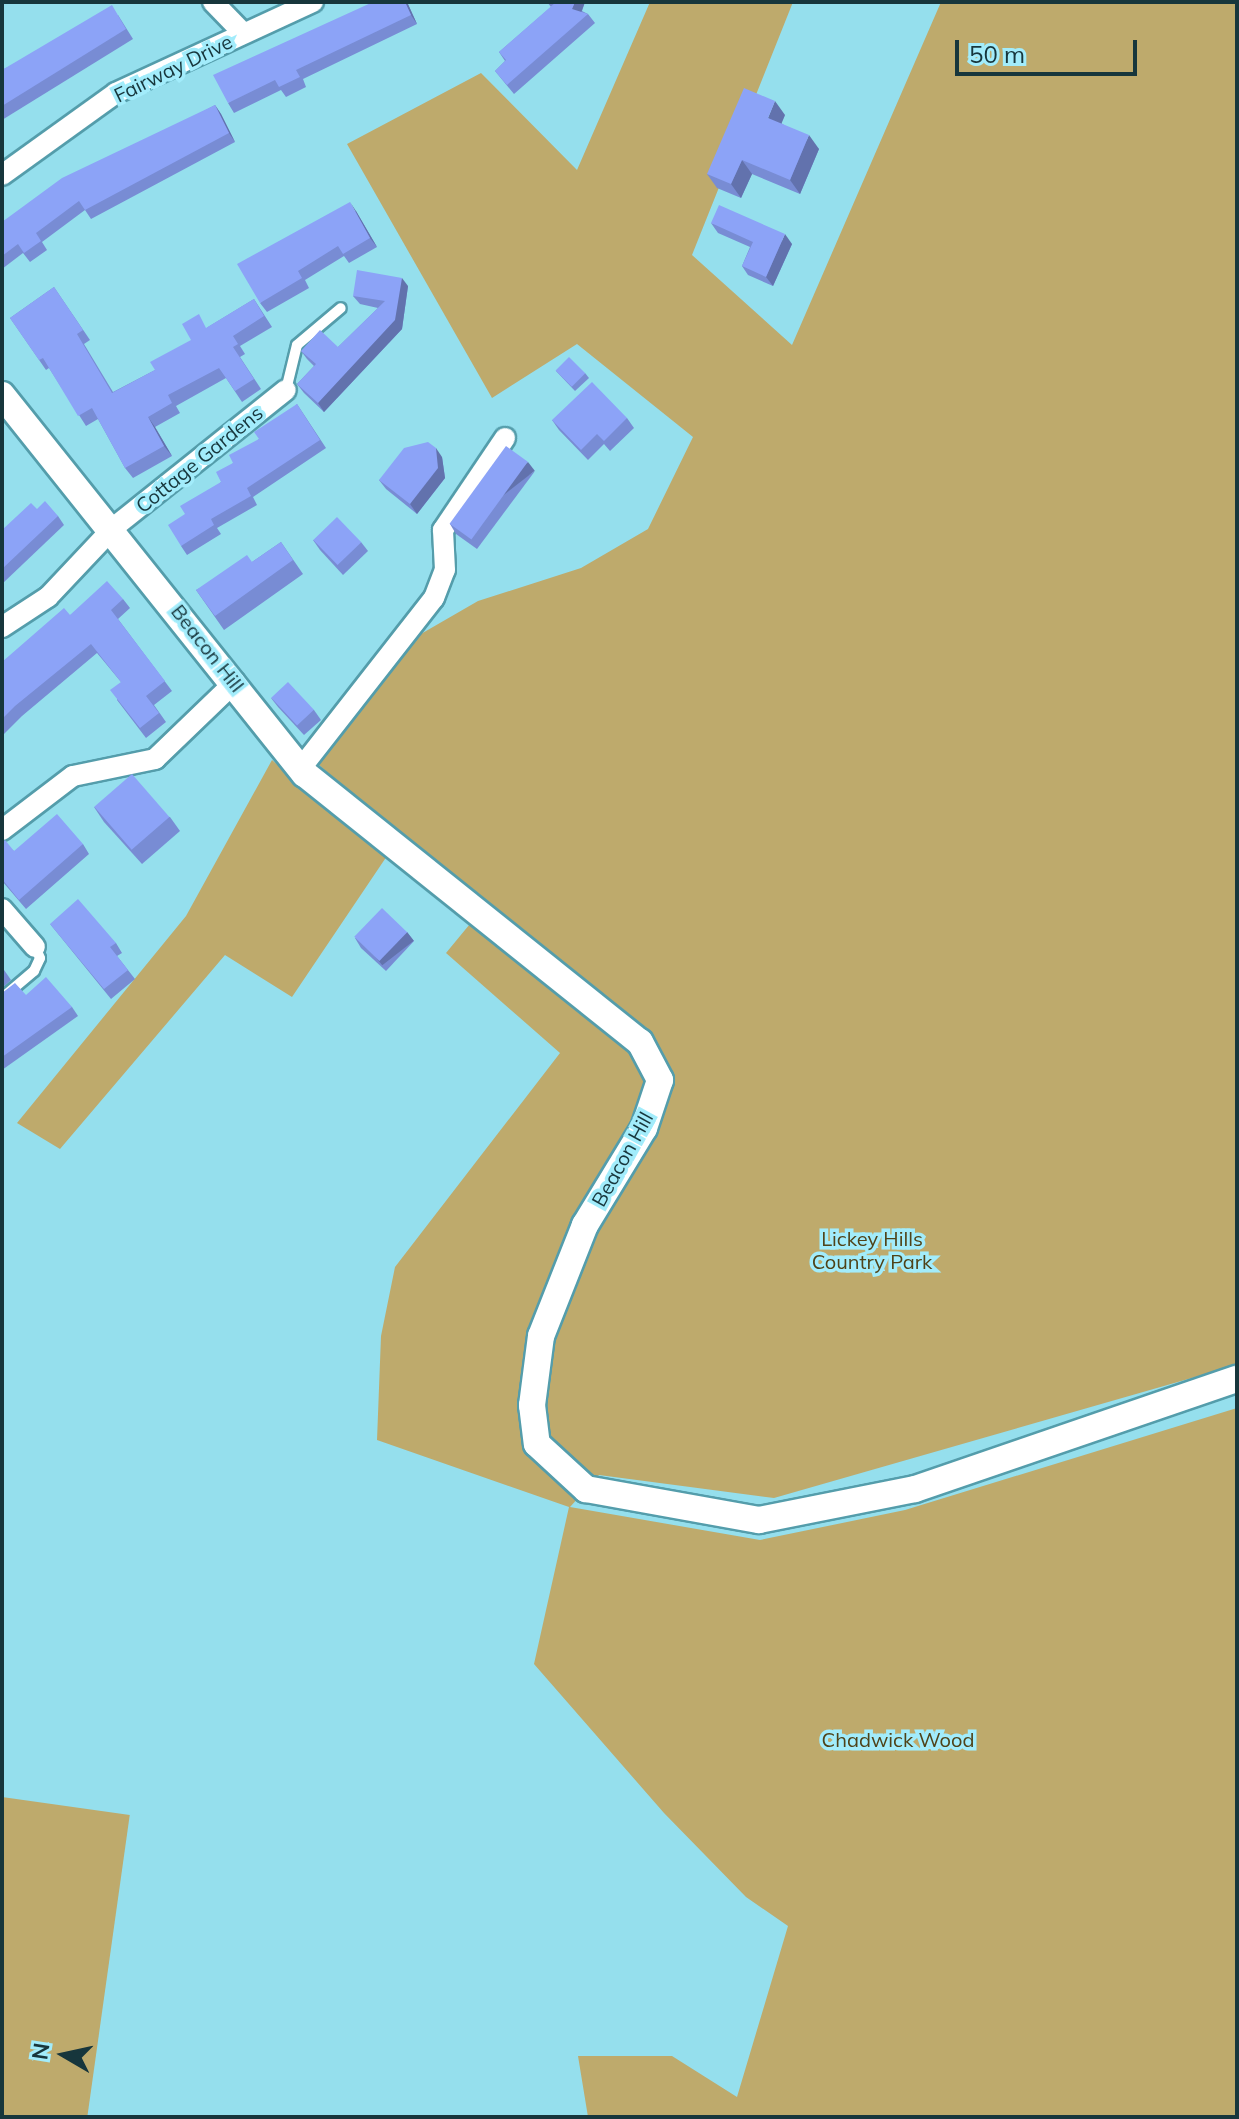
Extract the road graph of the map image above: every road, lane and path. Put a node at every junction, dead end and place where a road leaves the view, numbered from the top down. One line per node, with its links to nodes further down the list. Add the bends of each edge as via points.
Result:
1 (213, 2): 3 (street)
2 (313, 2): 3 (street, Fairway Drive)
3 (243, 33): 4 (street, Fairway Drive, via 116,93)
4 (2, 175)
5 (341, 308): 6 (lane, via 297,345)
6 (286, 390): 9 (street, Cottage Gardens)
7 (2, 395): 9 (street, Beacon Hill)
8 (505, 438): 12 (street, via 443,530 445,570 434,598)
9 (113, 528): 10 (street, Cottage Gardens, via 48,597); 11 (street, Beacon Hill)
10 (2, 627)
11 (235, 682): 12 (street, Beacon Hill); 13 (street, via 155,759 73,776)
12 (301, 768): 17 (street, Beacon Hill, via 640,1042 660,1080 644,1128 585,1225 541,1336 532,1405 537,1444 586,1489 759,1520 915,1489)
13 (2, 830)
14 (2, 909): 15 (street)
15 (35, 947): 16 (lane, via 40,958 34,971)
16 (2, 998)
17 (1237, 1379)

